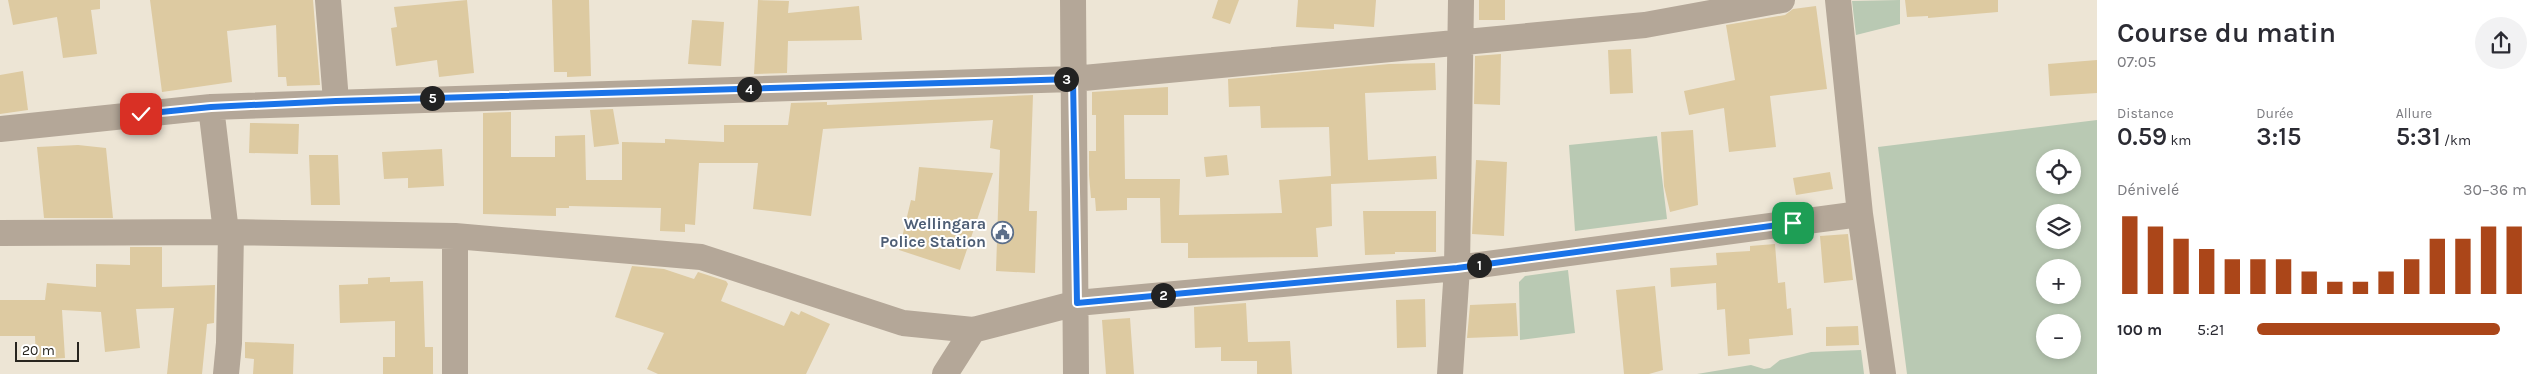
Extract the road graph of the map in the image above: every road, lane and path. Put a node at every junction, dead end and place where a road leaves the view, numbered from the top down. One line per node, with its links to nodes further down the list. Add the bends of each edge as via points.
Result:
1 (328, 0): 8 (street)
2 (1073, 0): 7 (street)
3 (1461, 0): 6 (street)
4 (1782, 0): 6 (street, via 1645,26)
5 (1838, 0): 11 (street)
6 (1460, 43): 7 (street); 15 (street)
7 (1073, 79): 8 (street); 16 (street)
8 (336, 101): 9 (street)
9 (211, 107): 10 (street); 12 (street)
10 (0, 129)
11 (1860, 214): 15 (street); 23 (street)
12 (228, 232): 13 (street); 14 (street); 18 (street, via 229,343)
13 (0, 233)
14 (455, 236): 17 (street, via 702,257 902,323); 19 (street)
15 (1457, 268): 16 (street); 22 (street)
16 (1077, 303): 17 (street); 21 (street)
17 (973, 330): 20 (street)
18 (226, 374)
19 (455, 374)
20 (945, 374)
21 (1076, 374)
22 (1450, 374)
23 (1883, 374)

